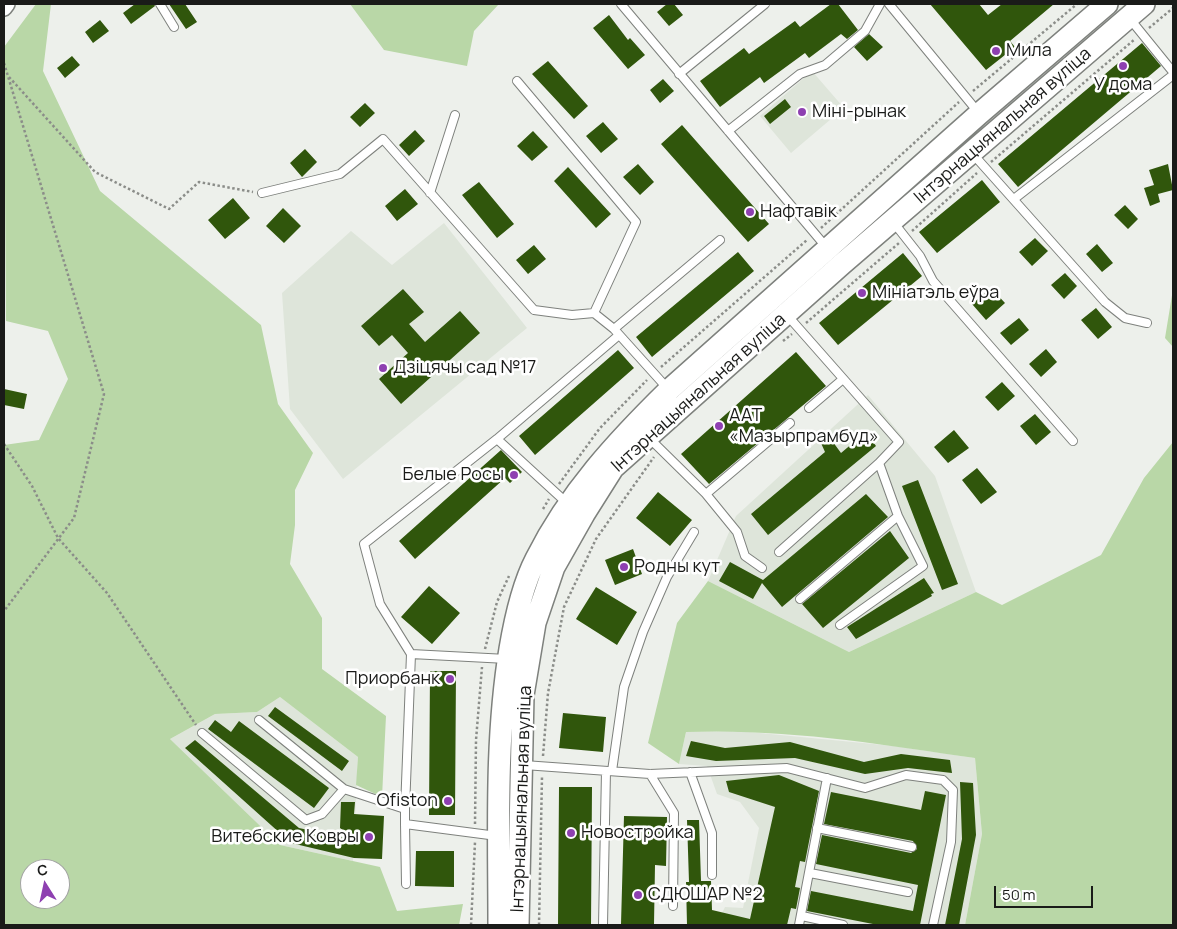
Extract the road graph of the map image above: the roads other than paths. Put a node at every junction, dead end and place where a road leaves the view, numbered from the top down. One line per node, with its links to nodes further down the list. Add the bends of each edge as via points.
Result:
1 (7, 4): 8 (street)
2 (160, 4): 10 (lane)
3 (621, 4): 11 (lane)
4 (765, 4): 11 (lane)
5 (880, 4): 16 (lane, via 865,31 824,65 800,74)
6 (889, 4): 14 (lane)
7 (1108, 4): 14 (main road, Інтэрнацыянальная вуліца)
8 (4, 8)
9 (1138, 18): 12 (lane); 17 (main road, Інтэрнацыянальная вуліца)
10 (174, 27)
11 (679, 74): 16 (lane)
12 (1173, 74): 20 (lane)
13 (517, 82): 24 (lane, via 636,222)
14 (979, 114): 23 (main road, Інтэрнацыянальная вуліца)
15 (455, 115): 19 (lane)
16 (728, 131): 23 (lane)
17 (978, 160): 20 (lane); 21 (main road, Інтэрнацыянальная вуліца)
18 (262, 193): 19 (lane, via 340,174 383,139)
19 (430, 193): 24 (lane, via 534,310 572,316)
20 (1014, 199): 26 (lane, via 1104,302 1125,318)
21 (899, 230): 23 (main road, Інтэрнацыянальная вуліца); 33 (lane, via 920,256 933,281)
22 (720, 240): 27 (lane)
23 (835, 256): 25 (main road, Інтэрнацыянальная вуліца); 29 (main road, Інтэрнацыянальная вуліца)
24 (594, 313): 27 (lane)
25 (792, 321): 28 (lane); 34 (main road, Інтэрнацыянальная вуліца)
26 (1147, 323)
27 (616, 332): 29 (lane); 32 (lane)
28 (843, 378): 30 (lane); 35 (lane, via 899,442)
29 (669, 390): 37 (main road, Інтэрнацыянальная вуліца, via 597,465)
30 (809, 408)
31 (790, 423): 36 (lane)
32 (497, 439): 37 (lane); 44 (lane, via 364,544 380,604)
33 (1073, 441)
34 (653, 442): 36 (lane); 37 (main road, Інтэрнацыянальная вуліца, via 613,468)
35 (879, 463): 38 (lane); 40 (lane)
36 (706, 494): 41 (lane, via 737,532 745,556)
37 (576, 509): 45 (main road, Інтэрнацыянальная вуліца, via 535,560 516,616); 48 (main road, Інтэрнацыянальная вуліца, via 535,623 523,695)
38 (898, 516): 42 (lane); 43 (lane, via 923,566)
39 (694, 532): 49 (lane, via 667,577 642,632 624,687)
40 (779, 552)
41 (762, 568)
42 (800, 599)
43 (840, 625)
44 (411, 654): 45 (lane); 54 (lane)
45 (509, 659): 57 (main road, Інтэрнацыянальная вуліца, via 500,750)
46 (259, 720): 53 (lane)
47 (202, 733): 53 (lane, via 306,820 322,814)
48 (532, 765): 49 (lane); 66 (main road, Інтэрнацыянальная вуліца)
49 (609, 771): 51 (lane); 67 (lane)
50 (690, 772): 51 (lane); 52 (lane, via 787,768); 60 (lane, via 712,832)
51 (650, 774): 63 (lane, via 674,813)
52 (827, 778): 56 (lane); 70 (lane, via 865,788 906,775 943,780 953,790 950,842)
53 (344, 789): 54 (lane)
54 (405, 809): 55 (lane)
55 (405, 824): 57 (lane); 61 (lane)
56 (817, 828): 58 (lane); 59 (lane)
57 (499, 836): 65 (main road, Інтэрнацыянальная вуліца)
58 (912, 847)
59 (810, 873): 62 (lane); 64 (lane)
60 (712, 875)
61 (406, 884)
62 (908, 892)
63 (674, 906)
64 (802, 916): 68 (lane); 69 (lane)
65 (499, 925)
66 (518, 925)
67 (603, 925)
68 (799, 925)
69 (844, 925)
70 (934, 925)

